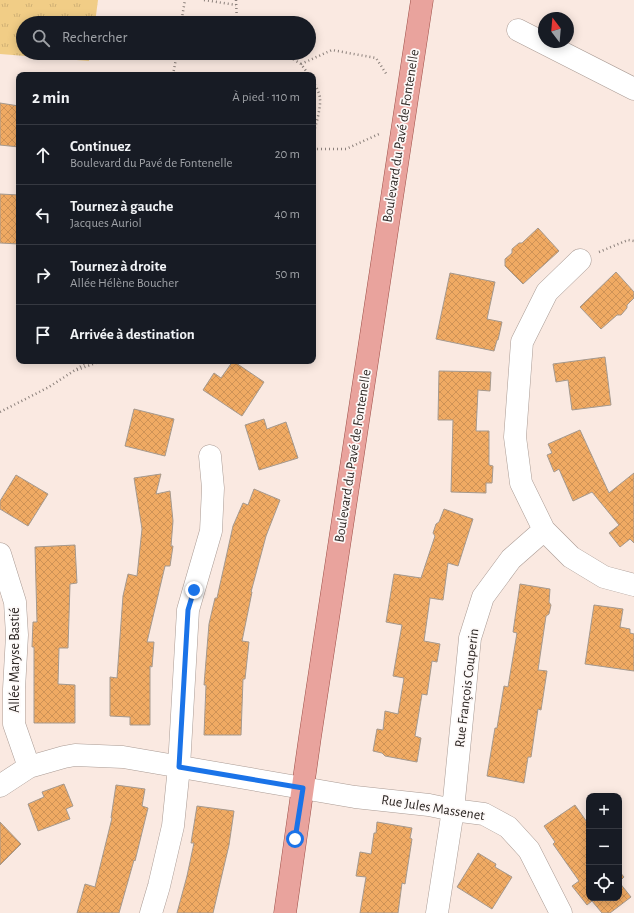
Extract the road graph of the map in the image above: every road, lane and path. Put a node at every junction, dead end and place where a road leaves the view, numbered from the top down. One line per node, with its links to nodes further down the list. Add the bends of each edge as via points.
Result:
1 (185, 0): 6 (path)
2 (204, 0): 5 (path)
3 (236, 0): 5 (path)
4 (422, 0): 35 (main road, Boulevard du Pavé de Fontenelle)
5 (236, 5): 7 (path)
6 (182, 16)
7 (237, 16)
8 (518, 30): 18 (street)
9 (316, 57): 16 (path, via 332,50 376,58)
10 (176, 60): 14 (path)
11 (294, 60): 13 (path)
12 (310, 60): 13 (path)
13 (301, 64): 15 (path)
14 (174, 72)
15 (307, 72)
16 (388, 77)
17 (316, 88): 19 (path, via 320,99)
18 (634, 89)
19 (316, 124)
20 (379, 134): 21 (path, via 346,149)
21 (316, 148)
22 (634, 241): 23 (path, via 628,240)
23 (580, 260): 29 (street, via 547,292 522,342 515,437 521,482)
24 (84, 364): 26 (path)
25 (94, 364): 26 (path)
26 (71, 373): 27 (path)
27 (0, 412)
28 (210, 456): 33 (street, via 213,488 211,531 188,610)
29 (544, 530): 31 (street, via 570,557 604,577); 36 (street, Rue François Couperin, via 511,559 482,597 470,638)
30 (0, 554): 32 (street, Allée Maryse Bastié, via 15,602 17,635 14,724)
31 (634, 585)
32 (29, 767): 33 (street, Rue Jules Massenet, via 75,755 123,757); 34 (street, Rue Jules Massenet)
33 (179, 767): 35 (street, Rue Jules Massenet); 37 (street, via 173,826)
34 (0, 786)
35 (303, 788): 36 (street, Rue Jules Massenet); 38 (main road, Boulevard du Pavé de Fontenelle)
36 (453, 810): 39 (street, Rue François Couperin); 40 (street, Rue Jules Massenet, via 484,814 508,827 529,850)
37 (151, 913)
38 (285, 913)
39 (437, 913)
40 (561, 913)

